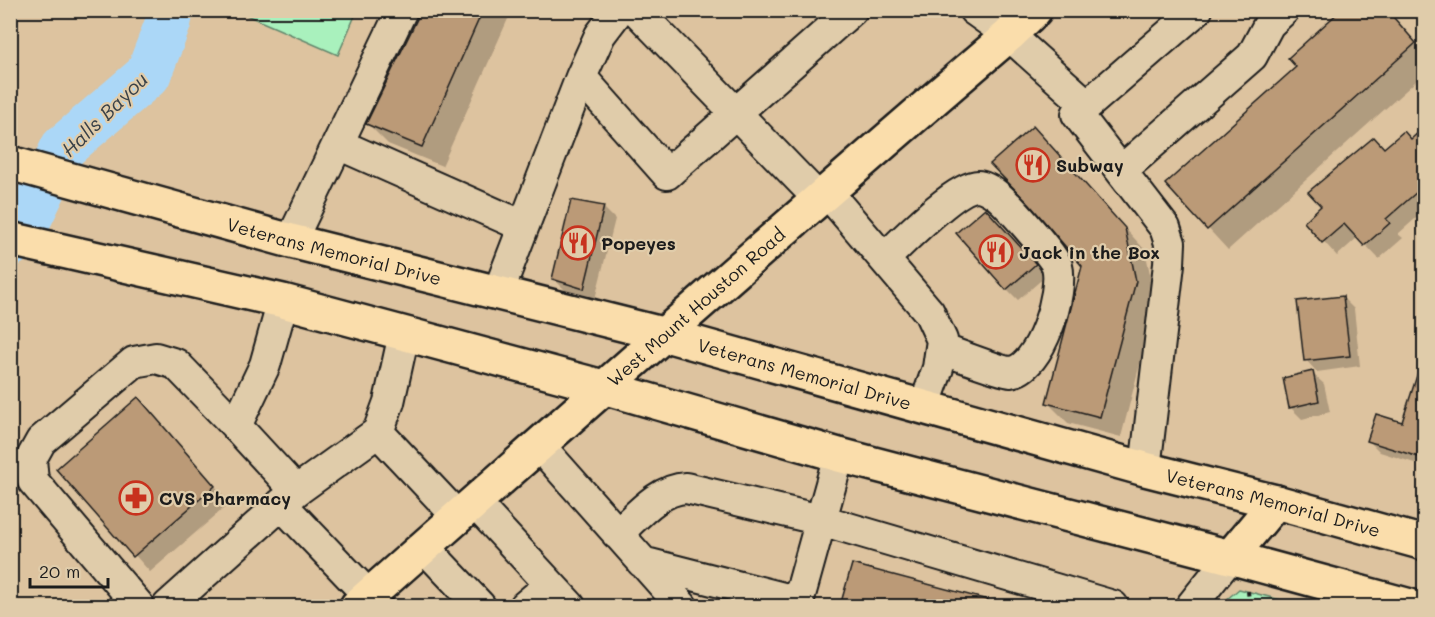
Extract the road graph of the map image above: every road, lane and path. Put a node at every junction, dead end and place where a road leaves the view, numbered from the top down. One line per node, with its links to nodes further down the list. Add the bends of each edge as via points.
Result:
1 (402, 10): 13 (lane)
2 (619, 10): 10 (lane, via 600,35)
3 (636, 10): 12 (lane)
4 (852, 10): 12 (lane)
5 (974, 10): 9 (lane)
6 (1035, 10): 9 (main road, West Mount Houston Road)
7 (1197, 10): 11 (lane)
8 (1270, 15): 15 (lane, via 1252,56)
9 (1009, 35): 11 (lane); 16 (main road, West Mount Houston Road)
10 (581, 77): 12 (lane, via 667,174); 17 (lane)
11 (1087, 105): 15 (lane, via 1077,114)
12 (737, 113): 16 (lane)
13 (338, 144): 17 (lane); 19 (lane)
14 (10, 164): 19 (main road, Veterans Memorial Drive)
15 (1121, 171): 32 (lane, via 1165,228 1170,243)
16 (823, 195): 20 (lane); 24 (main road, West Mount Houston Road)
17 (523, 226): 21 (lane)
18 (10, 239): 22 (main road)
19 (291, 241): 21 (main road, Veterans Memorial Drive)
20 (884, 259): 25 (lane, via 929,312 942,340); 25 (lane, via 944,205 979,186 996,194 1057,264 1059,284 1053,311 1037,351 1023,367 1010,372)
21 (498, 293): 24 (main road, Veterans Memorial Drive)
22 (283, 301): 23 (main road); 28 (lane, via 265,364)
23 (404, 334): 26 (main road); 29 (lane)
24 (666, 335): 26 (main road, West Mount Houston Road); 27 (main road, Veterans Memorial Drive)
25 (941, 349): 27 (lane)
26 (603, 387): 30 (main road, West Mount Houston Road); 31 (main road)
27 (924, 407): 32 (main road, Veterans Memorial Drive)
28 (236, 426): 33 (lane); 45 (lane, via 176,364 156,358 134,362 41,441 31,459 33,480)
29 (378, 432): 33 (lane); 35 (lane)
30 (539, 445): 35 (main road, West Mount Houston Road); 37 (lane)
31 (838, 454): 36 (lane); 40 (main road)
32 (1145, 470): 34 (main road, Veterans Memorial Drive)
33 (289, 498): 43 (lane); 46 (lane)
34 (1276, 502): 38 (main road, Veterans Memorial Drive); 40 (main road)
35 (466, 509): 39 (main road, West Mount Houston Road); 42 (lane)
36 (821, 520): 37 (lane, via 676,488 664,493); 44 (lane); 51 (lane)
37 (617, 534): 41 (lane)
38 (1425, 543)
39 (424, 547): 43 (main road, West Mount Houston Road); 47 (lane)
40 (1230, 557): 52 (lane); 53 (main road)
41 (642, 562): 44 (lane); 50 (lane)
42 (550, 585): 48 (lane); 49 (lane)
43 (363, 601)
44 (798, 604)
45 (139, 606)
46 (168, 606)
47 (480, 606)
48 (525, 606)
49 (570, 606)
50 (682, 606)
51 (1113, 606)
52 (1191, 606)
53 (1410, 606)

